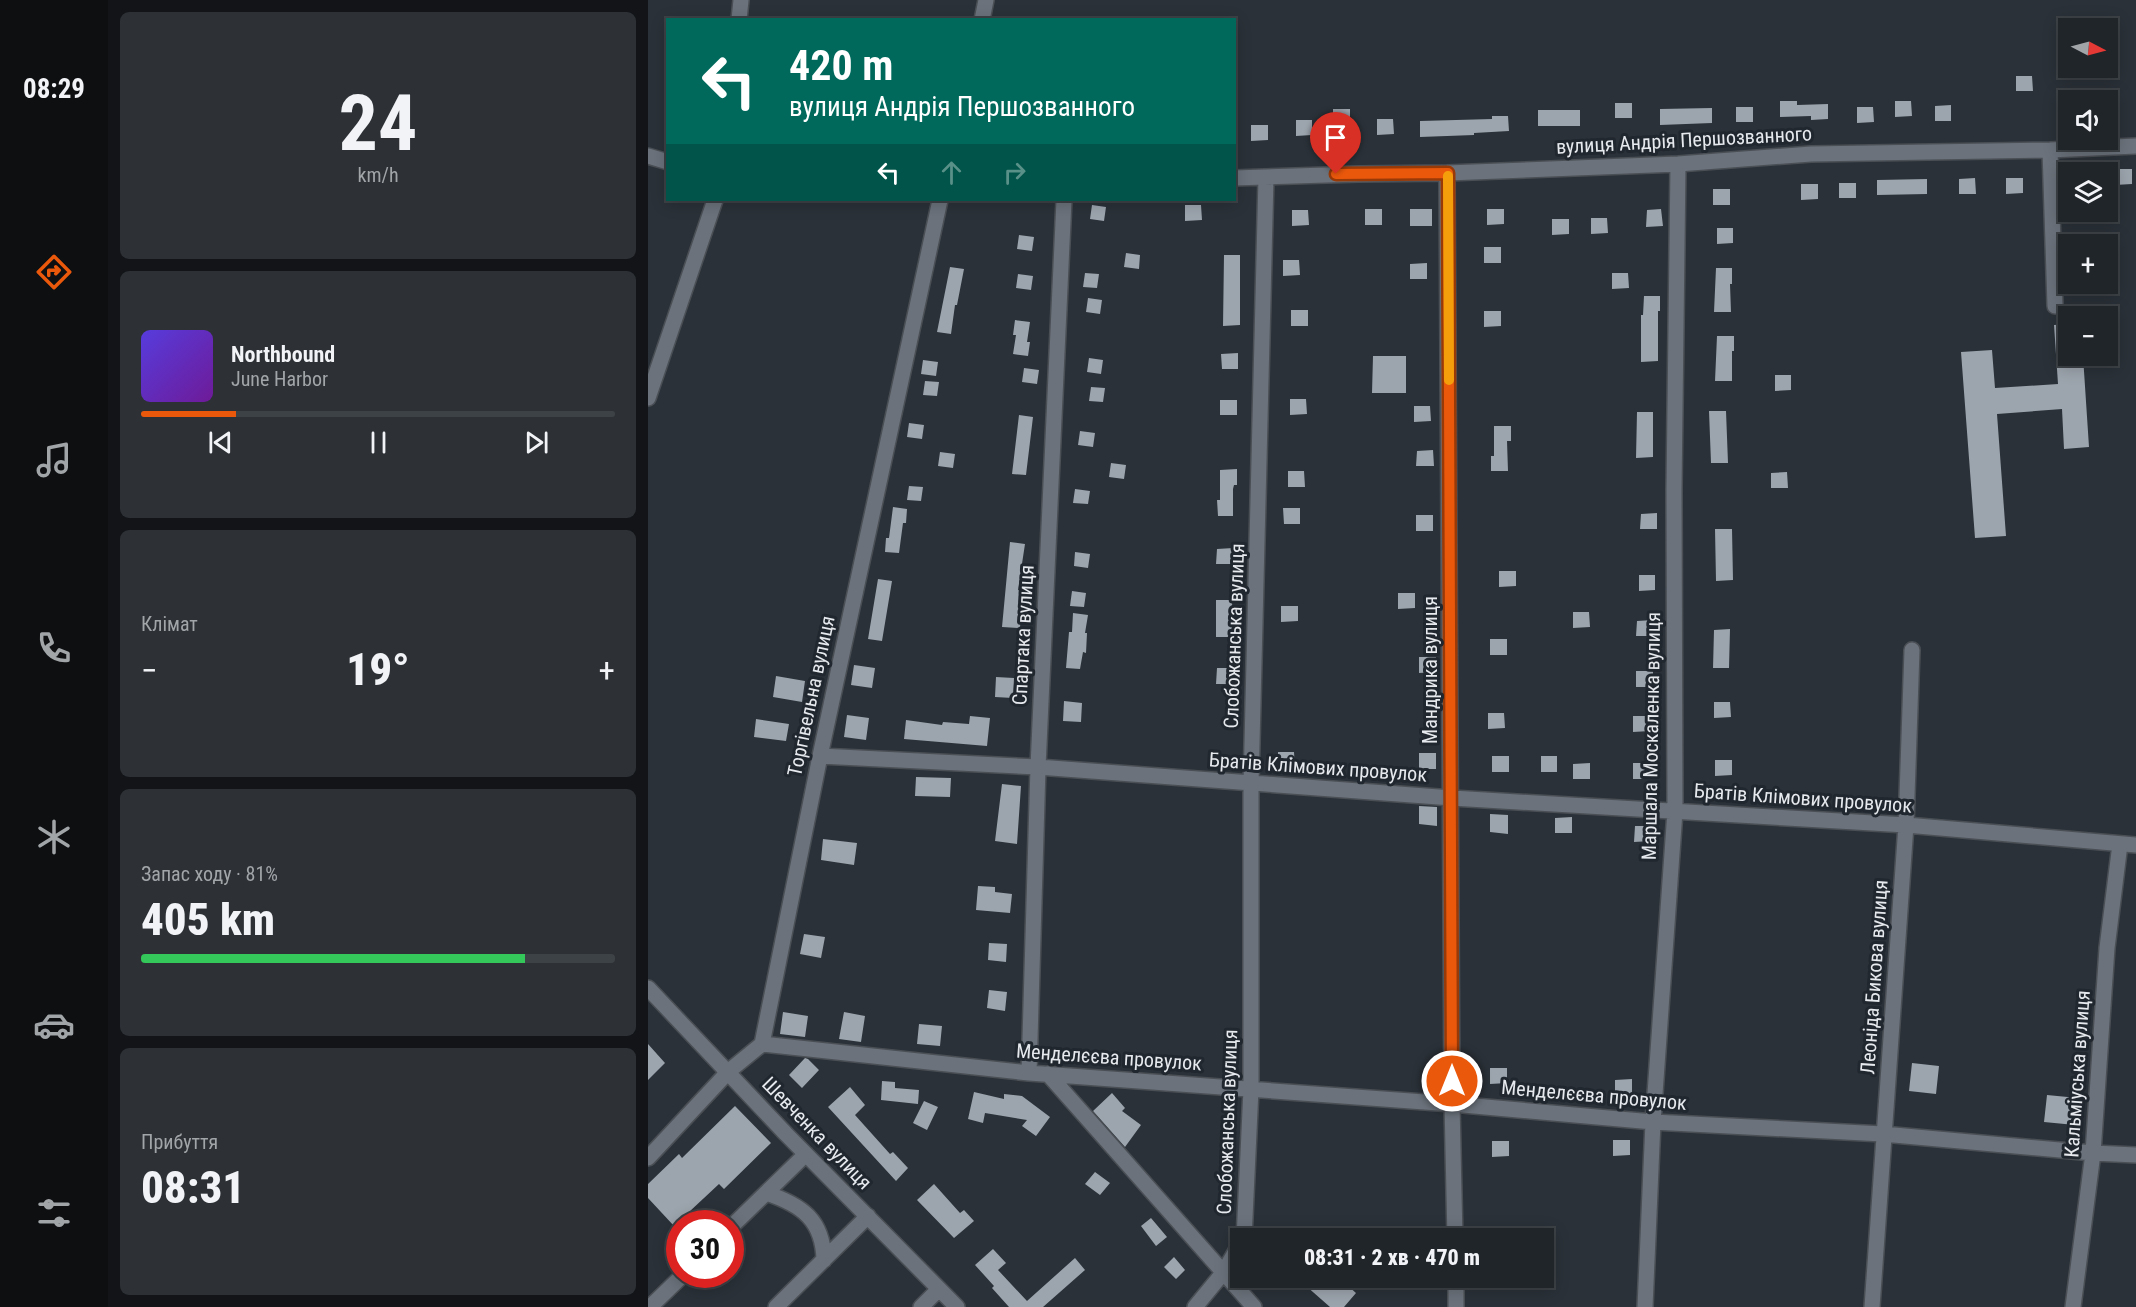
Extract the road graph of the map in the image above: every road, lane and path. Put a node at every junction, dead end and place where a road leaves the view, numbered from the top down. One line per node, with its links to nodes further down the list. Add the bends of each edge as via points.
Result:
1 (741, 0): 3 (street)
2 (986, 0): 4 (street)
3 (739, 18)
4 (982, 18)
5 (2136, 146): 6 (street, вулиця Андрія Першозванного)
6 (2050, 150): 9 (street, вулиця Андрія Першозванного, via 1811,154); 16 (street)
7 (648, 156): 8 (street)
8 (666, 161)
9 (1678, 164): 10 (street, вулиця Андрія Першозванного); 23 (street, Маршала Москаленка вулиця)
10 (1448, 173): 11 (street, вулиця Андрія Першозванного); 22 (street, Мандрика вулиця)
11 (1266, 177): 12 (street, вулиця Андрія Першозванного); 21 (street, Слобожанська вулиця)
12 (1236, 178)
13 (715, 201): 17 (street)
14 (940, 201): 19 (street, Торгівельна вулиця)
15 (1064, 201): 20 (street, Спартака вулиця)
16 (2055, 306)
17 (648, 398)
18 (1912, 650): 24 (street, Леоніда Бикова вулиця)
19 (820, 756): 20 (street, Братів Клімових провулок); 28 (street, Торгівельна вулиця)
20 (1038, 767): 21 (street, Братів Клімових провулок); 30 (street, Спартака вулиця)
21 (1251, 784): 22 (street, Братів Клімових провулок); 32 (street, Слобожанська вулиця)
22 (1452, 798): 23 (street, Братів Клімових провулок); 33 (street, Мандрика вулиця)
23 (1675, 811): 24 (street, Братів Клімових провулок); 34 (street, Маршала Москаленка вулиця)
24 (1906, 825): 25 (street, Братів Клімових провулок); 35 (street, Леоніда Бикова вулиця)
25 (2120, 844): 26 (street, Братів Клімових провулок); 36 (street, Кальміуська вулиця)
26 (2136, 845)
27 (648, 988): 29 (street, Шевченка вулиця)
28 (762, 1044): 29 (street); 30 (street, Менделєєва провулок)
29 (729, 1071): 37 (street, Шевченка вулиця); 39 (street)
30 (1029, 1073): 31 (street, Менделєєва провулок)
31 (1048, 1074): 32 (street, Менделєєва провулок); 47 (street)
32 (1251, 1089): 33 (street, Менделєєва провулок); 43 (street, Слобожанська вулиця)
33 (1452, 1104): 34 (street, Менделєєва провулок); 44 (street, Мандрика вулиця)
34 (1653, 1122): 35 (street, Менделєєва провулок); 58 (street, Маршала Москаленка вулиця)
35 (1883, 1134): 36 (street, Менделєєва провулок); 59 (street, Леоніда Бикова вулиця)
36 (2092, 1153): 38 (street, Менделєєва провулок); 60 (street, Кальміуська вулиця)
37 (806, 1154): 40 (street); 42 (street, Шевченка вулиця)
38 (2136, 1155)
39 (648, 1158)
40 (766, 1193): 41 (street); 45 (street, via 796,1205 813,1221 824,1246)
41 (744, 1214)
42 (868, 1216): 45 (street); 50 (street, Шевченка вулиця)
43 (1245, 1228)
44 (1455, 1228)
45 (824, 1260): 52 (street)
46 (1230, 1261): 47 (street)
47 (1223, 1273): 55 (street); 56 (street)
48 (670, 1288): 51 (street)
49 (1456, 1288): 57 (street)
50 (939, 1289): 53 (street); 54 (street, Шевченка вулиця)
51 (650, 1307)
52 (776, 1307)
53 (921, 1307)
54 (957, 1307)
55 (1195, 1307)
56 (1254, 1307)
57 (1456, 1307)
58 (1645, 1307)
59 (1872, 1307)
60 (2073, 1307)

